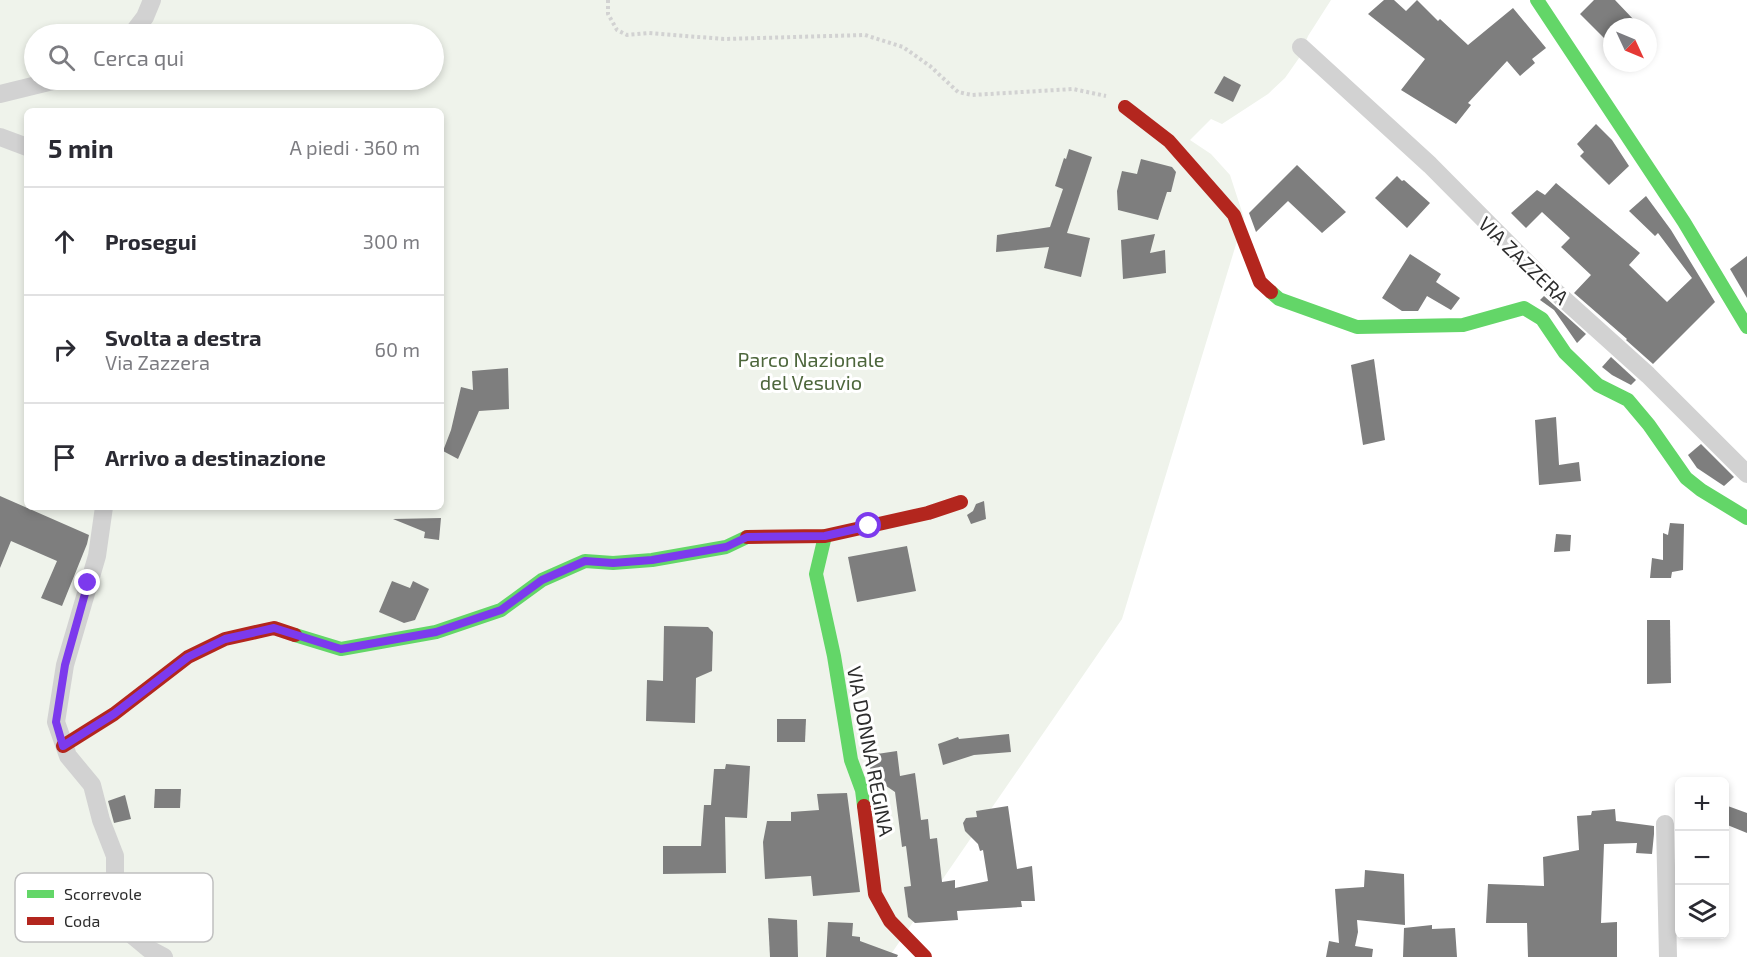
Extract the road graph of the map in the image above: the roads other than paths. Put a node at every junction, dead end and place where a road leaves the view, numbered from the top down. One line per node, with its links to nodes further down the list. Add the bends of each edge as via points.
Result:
1 (152, 0): 3 (street)
2 (1537, 0): 10 (street, via 1684,222)
3 (140, 24)
4 (1301, 47): 11 (street, VIA ZAZZERA, via 1430,165 1558,294 1648,375)
5 (24, 89): 6 (street)
6 (0, 94)
7 (1125, 107): 14 (street, via 1169,141 1234,215 1260,282 1279,299 1356,327 1463,325 1524,308 1542,319 1565,353 1598,385 1628,399 1686,478)
8 (0, 136): 9 (street)
9 (24, 146)
10 (1747, 327)
11 (1747, 474)
12 (961, 502): 15 (street)
13 (104, 510): 16 (street, via 97,556 65,665 56,722)
14 (1747, 518)
15 (825, 536): 16 (street, via 747,537 726,547 652,560 585,561 542,580 501,610 436,632 341,649 274,628 225,639 188,657 114,714); 21 (street, VIA DONNA REGINA, via 816,574 851,760 862,790 875,894 896,930)
16 (63, 746): 18 (street, via 92,785 115,856)
17 (1665, 824): 22 (street)
18 (115, 873)
19 (141, 942): 20 (street)
20 (164, 957)
21 (925, 957)
22 (1668, 957)

